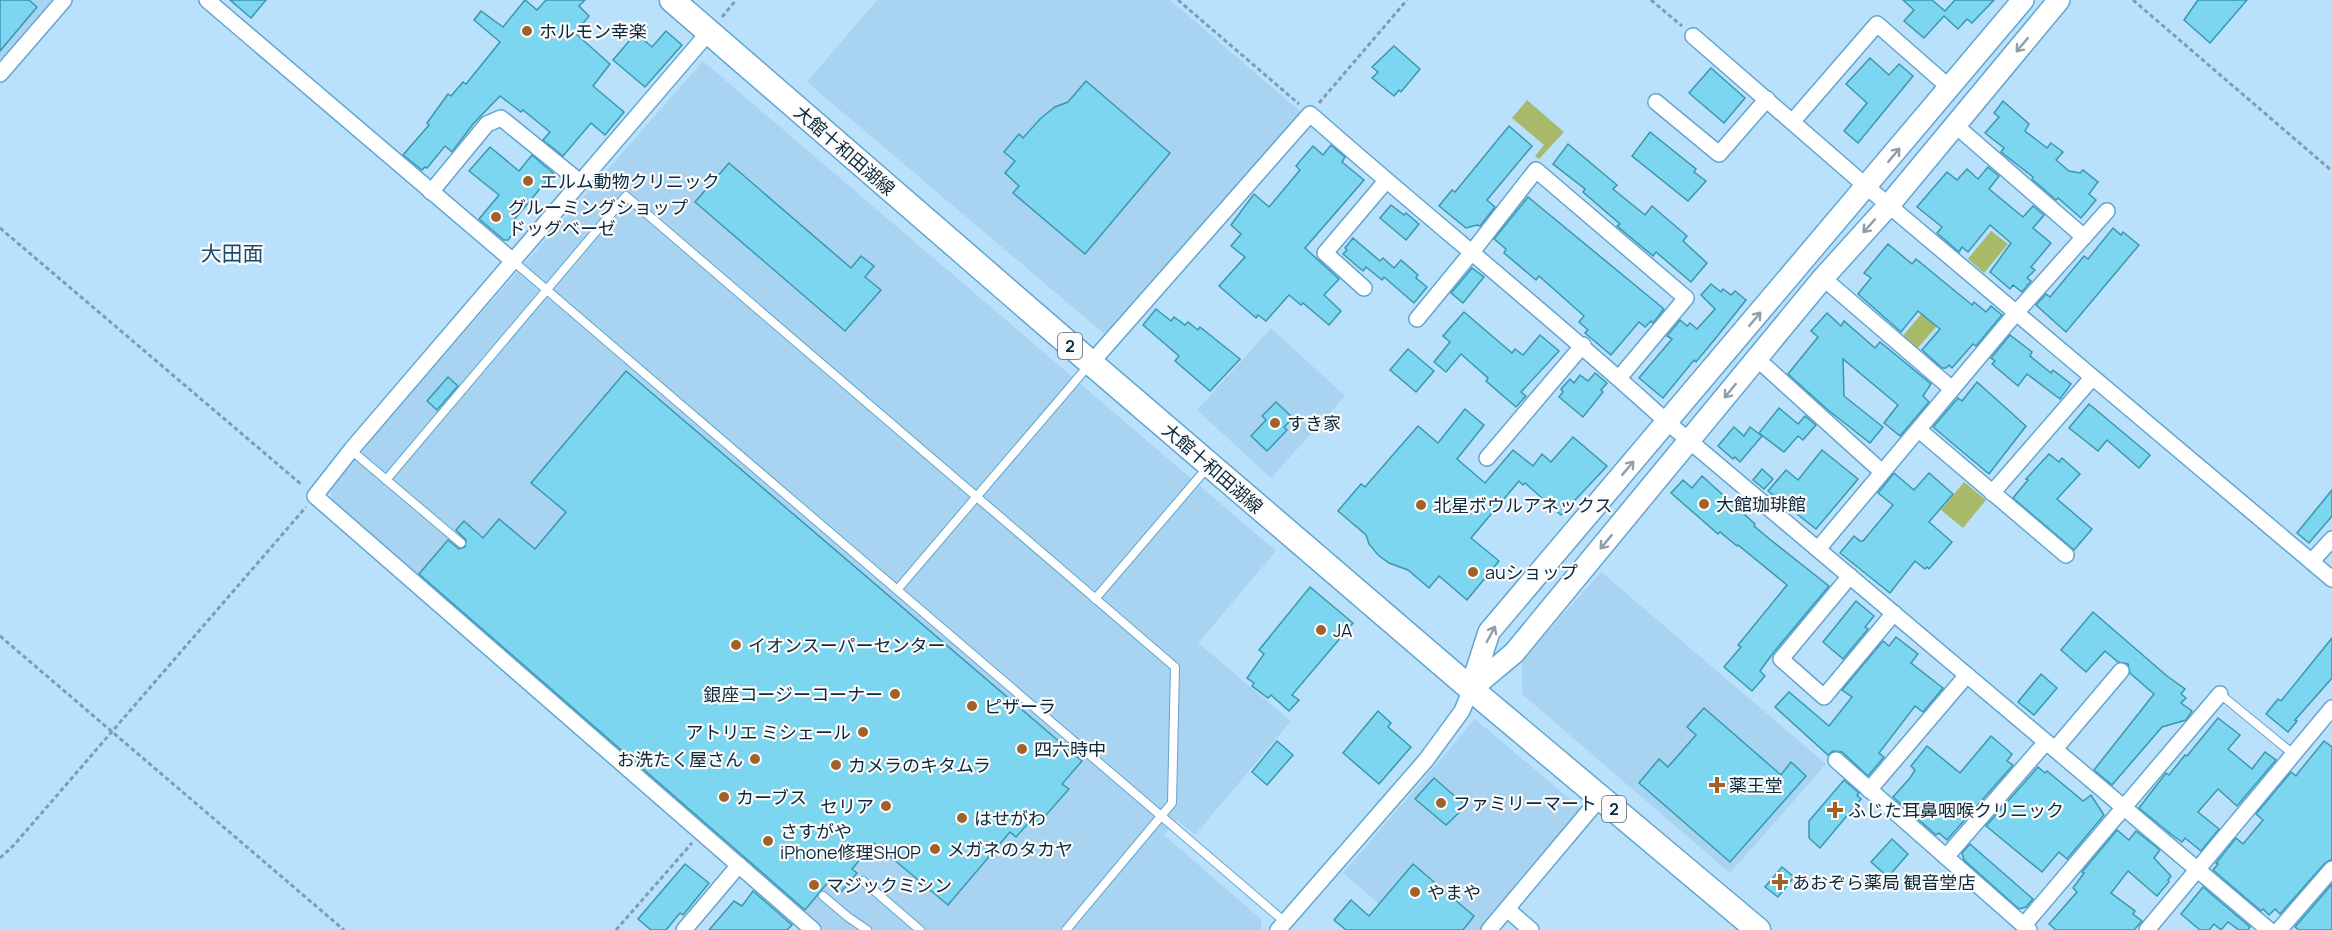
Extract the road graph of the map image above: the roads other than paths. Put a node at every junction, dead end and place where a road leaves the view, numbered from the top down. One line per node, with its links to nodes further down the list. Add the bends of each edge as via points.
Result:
1 (64, 0): 8 (street)
2 (207, 0): 17 (street)
3 (672, 0): 6 (main road, 大館十和田湖線 / 2)
4 (2023, 0): 9 (street)
5 (2060, 0): 13 (street, one-way to 13)
6 (709, 32): 15 (street); 30 (main road, 大館十和田湖線 / 2)
7 (1693, 36): 10 (street)
8 (0, 74)
9 (1950, 88): 12 (street, via 1877,24); 16 (street, one-way to 9)
10 (1767, 99): 11 (street, via 1719,154); 12 (street)
11 (1656, 102)
12 (1793, 121): 16 (street)
13 (1955, 125): 18 (street); 20 (street)
14 (1386, 181): 21 (street); 24 (street, via 1325,253); 30 (street, via 1310,114)
15 (580, 182): 17 (street, via 501,118 487,124); 22 (street)
16 (1867, 187): 18 (street); 34 (street, one-way to 16)
17 (431, 192): 22 (street)
18 (1889, 204): 23 (street, one-way to 23); 26 (street)
19 (2107, 211): 20 (street)
20 (2084, 237): 26 (street)
21 (1472, 252): 27 (street); 28 (street); 31 (street, via 1536,170 1686,298)
22 (513, 261): 25 (lane); 37 (street)
23 (1823, 278): 29 (street); 33 (street)
24 (1364, 288)
25 (548, 291): 41 (lane); 43 (lane, via 626,196); 51 (lane)
26 (2016, 313): 32 (street); 33 (street)
27 (1417, 319)
28 (1583, 345): 31 (street); 38 (street)
29 (1756, 358): 36 (street, one-way to 36); 40 (street)
30 (1091, 363): 39 (main road, 大館十和田湖線 / 2); 43 (lane)
31 (1619, 378): 34 (street)
32 (2092, 378): 42 (street); 48 (street)
33 (1952, 389): 35 (street)
34 (1667, 422): 36 (street); 56 (street, one-way to 34, via 1489,632)
35 (1919, 430): 40 (street); 42 (street)
36 (1690, 441): 46 (street); 56 (street, one-way to 56, via 1514,653)
37 (351, 450): 41 (lane); 67 (street, via 315,496)
38 (1487, 458)
39 (1209, 465): 52 (lane); 56 (main road, 大館十和田湖線 / 2)
40 (1882, 472): 46 (street)
41 (386, 480): 45 (lane)
42 (1992, 493): 47 (street)
43 (977, 497): 51 (lane); 52 (lane)
44 (2332, 539): 48 (street)
45 (461, 543)
46 (1818, 549): 49 (street)
47 (2066, 555)
48 (2312, 561): 50 (street)
49 (1850, 576): 53 (street); 53 (street, via 1781,659 1824,697)
50 (2332, 579)
51 (897, 590): 65 (lane)
52 (1095, 599): 65 (lane, via 1175,667 1173,799)
53 (1894, 613): 55 (street)
54 (2121, 671): 59 (street)
55 (1967, 675): 59 (street); 62 (street)
56 (1471, 689): 63 (main road, 大館十和田湖線 / 2); 73 (street, via 1462,711 1426,760)
57 (2220, 694): 60 (lane); 64 (street)
58 (2332, 708): 60 (street)
59 (2050, 745): 64 (street); 66 (street)
60 (2292, 753): 68 (street)
61 (1836, 760): 62 (street)
62 (1869, 790): 66 (street)
63 (1600, 798): 72 (street); 82 (main road, 大館十和田湖線 / 2)
64 (2124, 807): 68 (street); 74 (street)
65 (1162, 816): 73 (lane); 79 (lane)
66 (1946, 857): 74 (street)
67 (739, 866): 75 (street); 76 (street)
68 (2197, 869): 83 (street); 84 (street)
69 (2332, 869): 85 (street)
70 (863, 881): 78 (lane)
71 (823, 896): 77 (lane)
72 (1507, 909): 80 (street); 81 (street)
73 (1286, 927)
74 (2026, 928)
75 (684, 930)
76 (813, 930)
77 (867, 930)
78 (920, 930)
79 (1066, 930)
80 (1489, 930)
81 (1531, 930)
82 (1758, 930)
83 (2147, 930)
84 (2269, 930)
85 (2279, 930)

